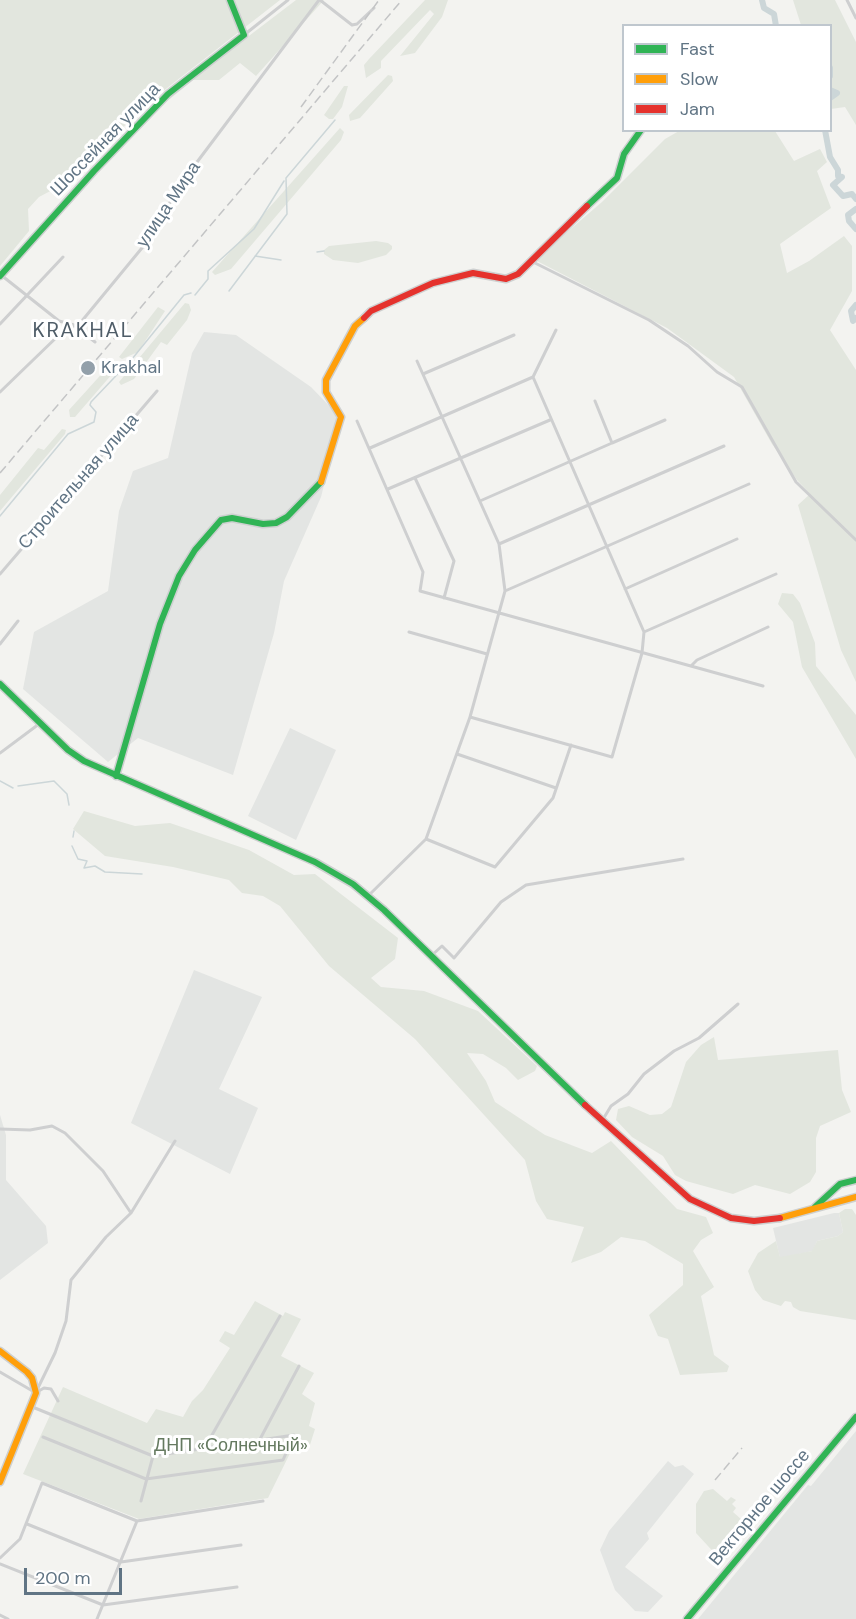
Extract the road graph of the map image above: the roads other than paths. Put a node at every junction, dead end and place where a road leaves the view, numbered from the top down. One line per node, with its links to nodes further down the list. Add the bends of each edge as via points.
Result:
1 (230, 0): 7 (street)
2 (288, 0): 7 (street)
3 (319, 0): 5 (street, via 352,25); 14 (street, улица Мира, via 179,186 151,237 81,322)
4 (847, 0): 6 (street)
5 (374, 8)
6 (856, 18)
7 (244, 35): 11 (street, Шоссейная улица, via 168,94)
8 (640, 132): 10 (street, via 624,154 618,178)
9 (63, 257): 12 (street)
10 (531, 261): 39 (street, via 649,320 742,387 796,482); 63 (street, via 508,279 473,273 424,286 371,311 355,326 326,380 326,392 340,417 320,486 276,523 221,520 195,550 179,576 160,624)
11 (1, 276): 12 (street)
12 (28, 296): 13 (street); 14 (street, via 59,321)
13 (0, 324)
14 (74, 325): 17 (street); 22 (street, улица Мира)
15 (556, 330): 20 (street)
16 (514, 335): 19 (street)
17 (95, 342)
18 (417, 361): 19 (street)
19 (423, 374): 24 (street)
20 (532, 376): 24 (street); 25 (street)
21 (157, 391): 42 (street, Строительная улица)
22 (0, 392)
23 (596, 401): 28 (street)
24 (442, 416): 30 (street); 31 (street)
25 (550, 420): 31 (street); 32 (street)
26 (665, 420): 28 (street)
27 (357, 422): 30 (street)
28 (612, 443): 32 (street)
29 (724, 446): 37 (street)
30 (370, 448): 35 (street)
31 (460, 457): 33 (street); 36 (street)
32 (569, 462): 36 (street); 37 (street)
33 (415, 478): 35 (street); 46 (street, via 454,561)
34 (749, 484): 41 (street)
35 (387, 489): 46 (street, via 423,572 420,591)
36 (480, 501): 40 (street)
37 (588, 504): 40 (street); 41 (street)
38 (737, 539): 44 (street)
39 (856, 540)
40 (499, 544): 45 (street)
41 (606, 547): 44 (street); 45 (street)
42 (0, 574)
43 (776, 574): 51 (street)
44 (625, 589): 51 (street)
45 (505, 591): 47 (street)
46 (444, 598): 47 (street)
47 (498, 612): 53 (street); 54 (street)
48 (18, 621): 52 (street)
49 (768, 627): 55 (street)
50 (409, 632): 54 (street)
51 (645, 632): 53 (street)
52 (0, 644)
53 (642, 653): 55 (street); 60 (street, via 612,757)
54 (487, 654): 58 (street)
55 (691, 666): 57 (street)
56 (0, 684): 59 (street)
57 (763, 686)
58 (470, 717): 60 (street); 62 (street)
59 (39, 724): 61 (street); 63 (street, via 78,757)
60 (571, 745): 64 (street)
61 (0, 753)
62 (457, 754): 64 (street); 65 (street)
63 (116, 777): 67 (street, via 315,862)
64 (556, 788): 65 (street, via 553,798 495,867)
65 (426, 839): 67 (street)
66 (683, 859): 68 (street, via 526,885 501,902 454,958 442,946)
67 (368, 896): 68 (street)
68 (431, 956): 70 (street)
69 (738, 1004): 70 (street, via 699,1038 644,1074)
70 (602, 1120): 77 (street, via 678,1190 704,1207 731,1218 753,1221)
71 (0, 1129): 78 (street, via 52,1126 65,1133 103,1171)
72 (175, 1141): 78 (street)
73 (856, 1180): 74 (street, via 840,1184)
74 (827, 1197): 76 (street); 77 (street)
75 (855, 1198): 76 (street)
76 (833, 1203): 77 (street)
77 (813, 1208)
78 (131, 1214): 83 (street, via 106,1237 71,1280 66,1321)
79 (280, 1316): 89 (street)
80 (0, 1351): 83 (street, via 27,1372)
81 (299, 1366): 88 (street)
82 (0, 1372): 83 (street)
83 (36, 1393): 84 (street, via 51,1389); 85 (street)
84 (58, 1401)
85 (30, 1406): 90 (street); 92 (street)
86 (856, 1417): 106 (street, Векторное шоссе)
87 (43, 1437): 91 (street)
88 (259, 1441): 89 (street); 91 (street, via 294,1436 283,1460)
89 (204, 1449): 90 (street)
90 (153, 1456): 91 (street)
91 (146, 1479): 93 (street)
92 (0, 1482)
93 (141, 1501)
94 (263, 1501): 95 (street)
95 (137, 1521): 96 (street, via 42,1483); 99 (street)
96 (27, 1524): 98 (street, via 19,1542); 99 (street)
97 (241, 1545): 99 (street)
98 (0, 1558)
99 (121, 1562): 102 (street)
100 (0, 1564): 102 (street)
101 (237, 1587): 102 (street)
102 (103, 1605): 105 (street)
103 (0, 1615): 104 (street)
104 (8, 1619)
105 (96, 1619)
106 (687, 1619)

